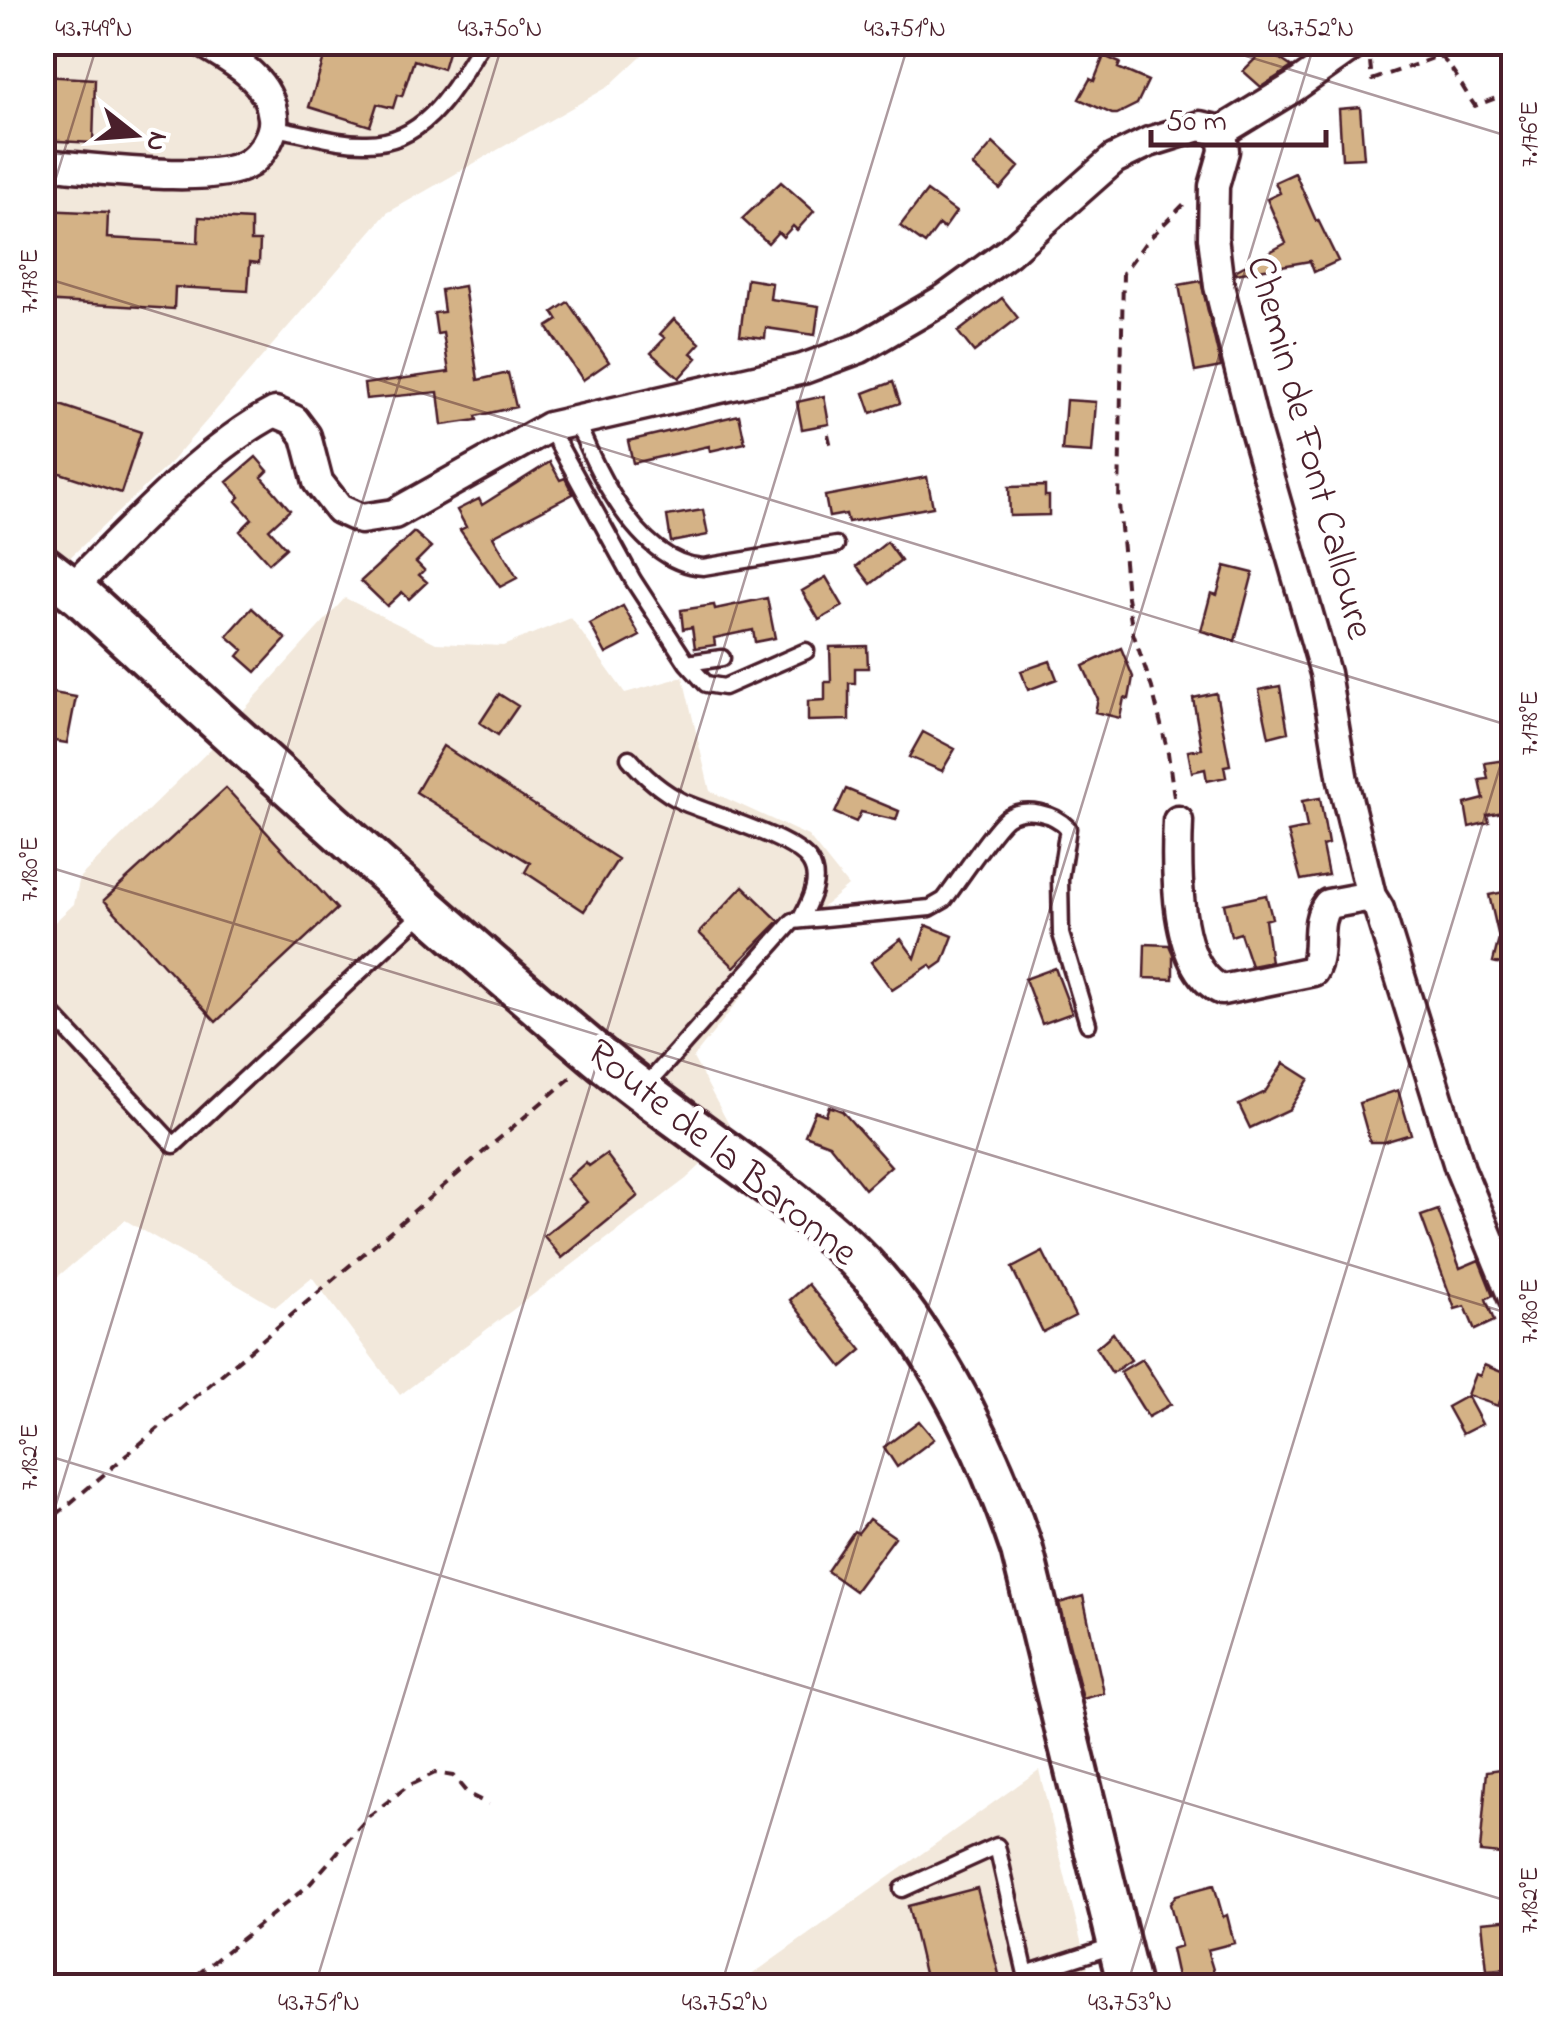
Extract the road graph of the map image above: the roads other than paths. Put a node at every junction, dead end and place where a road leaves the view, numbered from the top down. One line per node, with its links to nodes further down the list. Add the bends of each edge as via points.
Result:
1 (202, 42): 4 (street, via 264,88)
2 (480, 46): 4 (lane, via 423,125 395,140 365,144)
3 (1364, 52): 5 (street)
4 (274, 128): 6 (street, via 249,163 224,171)
5 (1222, 130): 7 (street, via 1200,126 1114,159 1010,252 860,348 803,369); 15 (street, Chemin de Font Calloure, via 1214,186 1219,286 1325,672)
6 (42, 164)
7 (562, 424): 8 (lane, via 586,444 634,528 664,556 703,567); 9 (street, via 408,509 361,519 339,509 318,482 306,436 294,420 275,412); 12 (lane, via 634,580)
8 (836, 545)
9 (57, 577): 16 (main road, Route de la Baronne)
10 (806, 651): 12 (lane, via 724,687 706,684)
11 (722, 658): 12 (lane)
12 (686, 663)
13 (629, 758): 17 (lane, via 680,800 788,844 810,862 816,890)
14 (1178, 821): 15 (street, via 1181,918 1196,963 1208,984 1222,990 1313,971 1319,916 1328,904)
15 (1371, 896): 21 (street, Chemin de Font Calloure, via 1460,1169)
16 (429, 908): 18 (lane, via 174,1146); 20 (main road, Route de la Baronne)
17 (800, 920): 19 (lane, via 930,908 944,900 1004,818 1040,813 1068,828 1060,879 1062,934); 20 (lane)
18 (42, 1002)
19 (1088, 1024)
20 (642, 1090): 23 (main road, Route de la Baronne, via 836,1238 941,1370 999,1483 1022,1550)
21 (1514, 1300)
22 (902, 1888): 24 (lane, via 997,1846)
23 (1119, 1944): 24 (lane); 25 (main road, Route de la Baronne)
24 (1027, 1980)
25 (1129, 1986)

